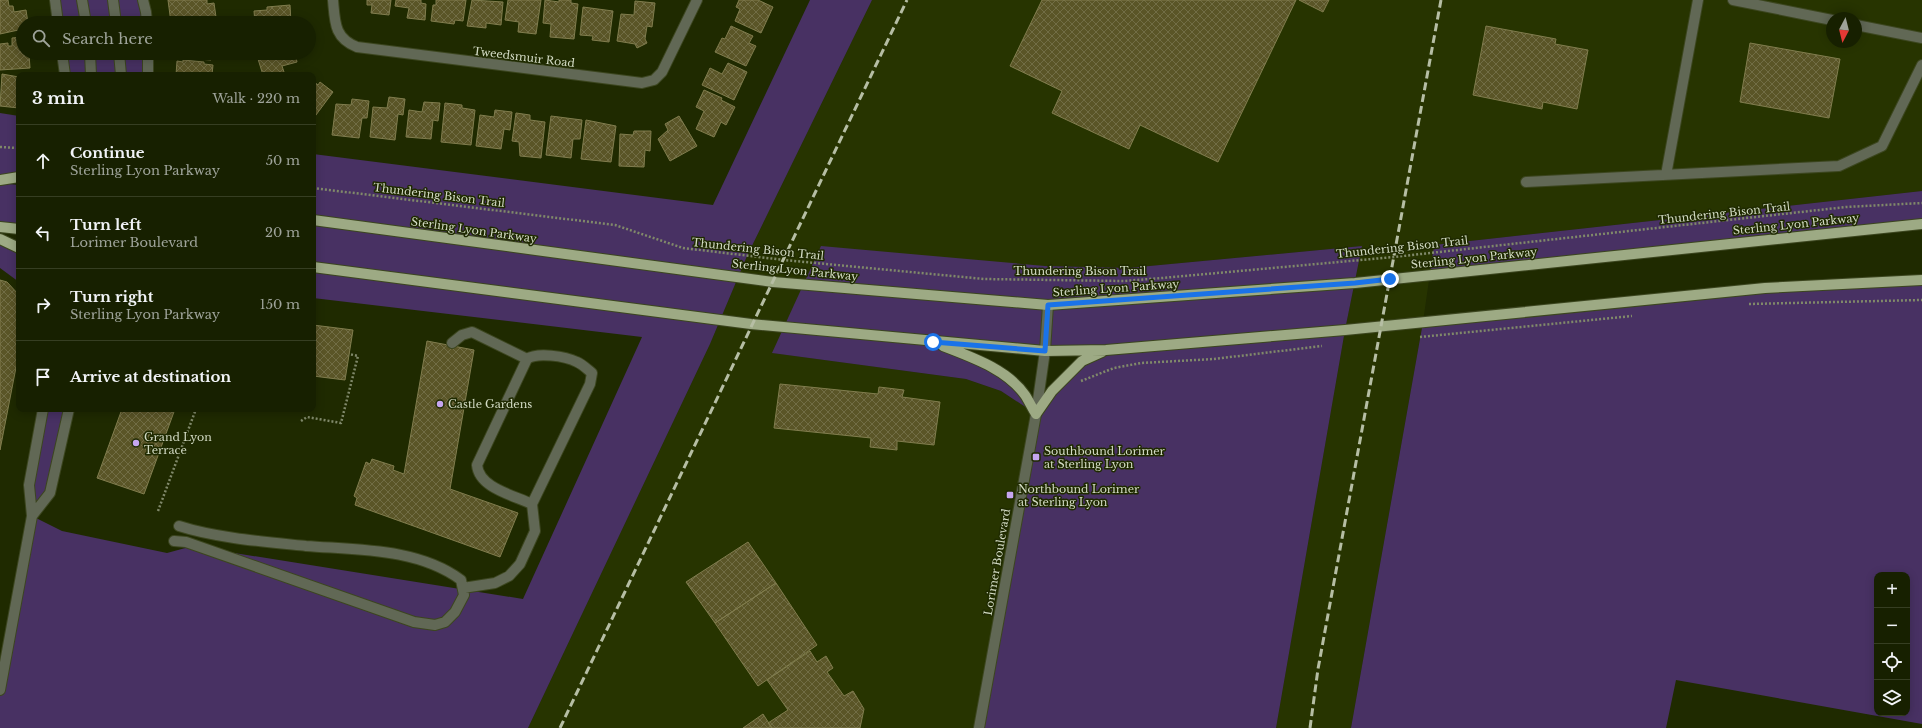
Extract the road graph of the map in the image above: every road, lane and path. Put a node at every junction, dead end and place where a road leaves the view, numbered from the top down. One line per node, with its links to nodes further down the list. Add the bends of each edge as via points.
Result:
1 (55, 0): 9 (street)
2 (82, 0): 10 (street)
3 (113, 0): 11 (street)
4 (143, 0): 12 (street)
5 (333, 0): 6 (street, Tweedsmuir Road, via 340,37 346,43 357,47 642,83 654,80 662,72)
6 (697, 0)
7 (1698, 0): 27 (street)
8 (1733, 0): 13 (street)
9 (57, 16)
10 (85, 16)
11 (115, 16)
12 (146, 16)
13 (1826, 19)
14 (1862, 26): 15 (street)
15 (1922, 38)
16 (63, 60): 21 (street)
17 (90, 60): 22 (street)
18 (120, 60): 23 (street)
19 (148, 60): 24 (street)
20 (1922, 64): 27 (street, via 1882,146 1839,166)
21 (65, 72)
22 (91, 72)
23 (121, 72)
24 (148, 72)
25 (0, 147): 26 (path)
26 (16, 148)
27 (1666, 175): 30 (street)
28 (16, 178): 29 (main road)
29 (0, 182): 31 (main road)
30 (1526, 182)
31 (16, 185)
32 (316, 188): 33 (path, Thundering Bison Trail, via 614,226 690,249 984,279 1054,281 1170,278 1402,256 1846,207)
33 (1922, 203)
34 (316, 220): 44 (main road, Sterling Lyon Parkway, via 773,282)
35 (1922, 224): 44 (main road, Sterling Lyon Parkway, via 1355,283)
36 (0, 227): 37 (main road)
37 (16, 229)
38 (0, 239): 39 (main road)
39 (16, 247)
40 (316, 267): 47 (main road, via 751,324)
41 (1922, 280): 50 (main road, via 1765,288 1345,330)
42 (1922, 300): 43 (path)
43 (1748, 304)
44 (1048, 305): 51 (street, Lorimer Boulevard)
45 (1638, 315): 46 (path)
46 (1414, 337)
47 (933, 342): 51 (main road); 58 (main road, via 973,358 1008,378 1024,394)
48 (452, 343): 53 (street, via 462,335 472,332)
49 (1330, 345): 54 (path, via 1214,359 1141,363 1114,368 1080,382)
50 (1106, 350): 51 (main road); 54 (main road, via 1082,361)
51 (1045, 351): 58 (street, Lorimer Boulevard)
52 (349, 354): 59 (path, via 358,356 340,423 307,417)
53 (527, 359): 60 (street, via 477,465 478,472 488,484); 60 (street, via 540,354 576,361 592,373 590,384)
54 (1069, 373): 58 (main road)
55 (42, 412): 62 (street, via 29,485)
56 (68, 412): 62 (street, via 50,493)
57 (195, 412): 61 (path)
58 (1036, 414): 67 (street, Lorimer Boulevard)
59 (301, 421)
60 (532, 504): 65 (street, via 535,531 520,564 509,576 495,583)
61 (158, 511)
62 (32, 516): 66 (street)
63 (180, 526): 65 (street, via 198,532 306,546 383,551 449,571 461,580)
64 (174, 541): 65 (street, via 186,542 414,622 435,625 445,622 455,612 464,595)
65 (463, 588)
66 (0, 690)
67 (979, 728)

